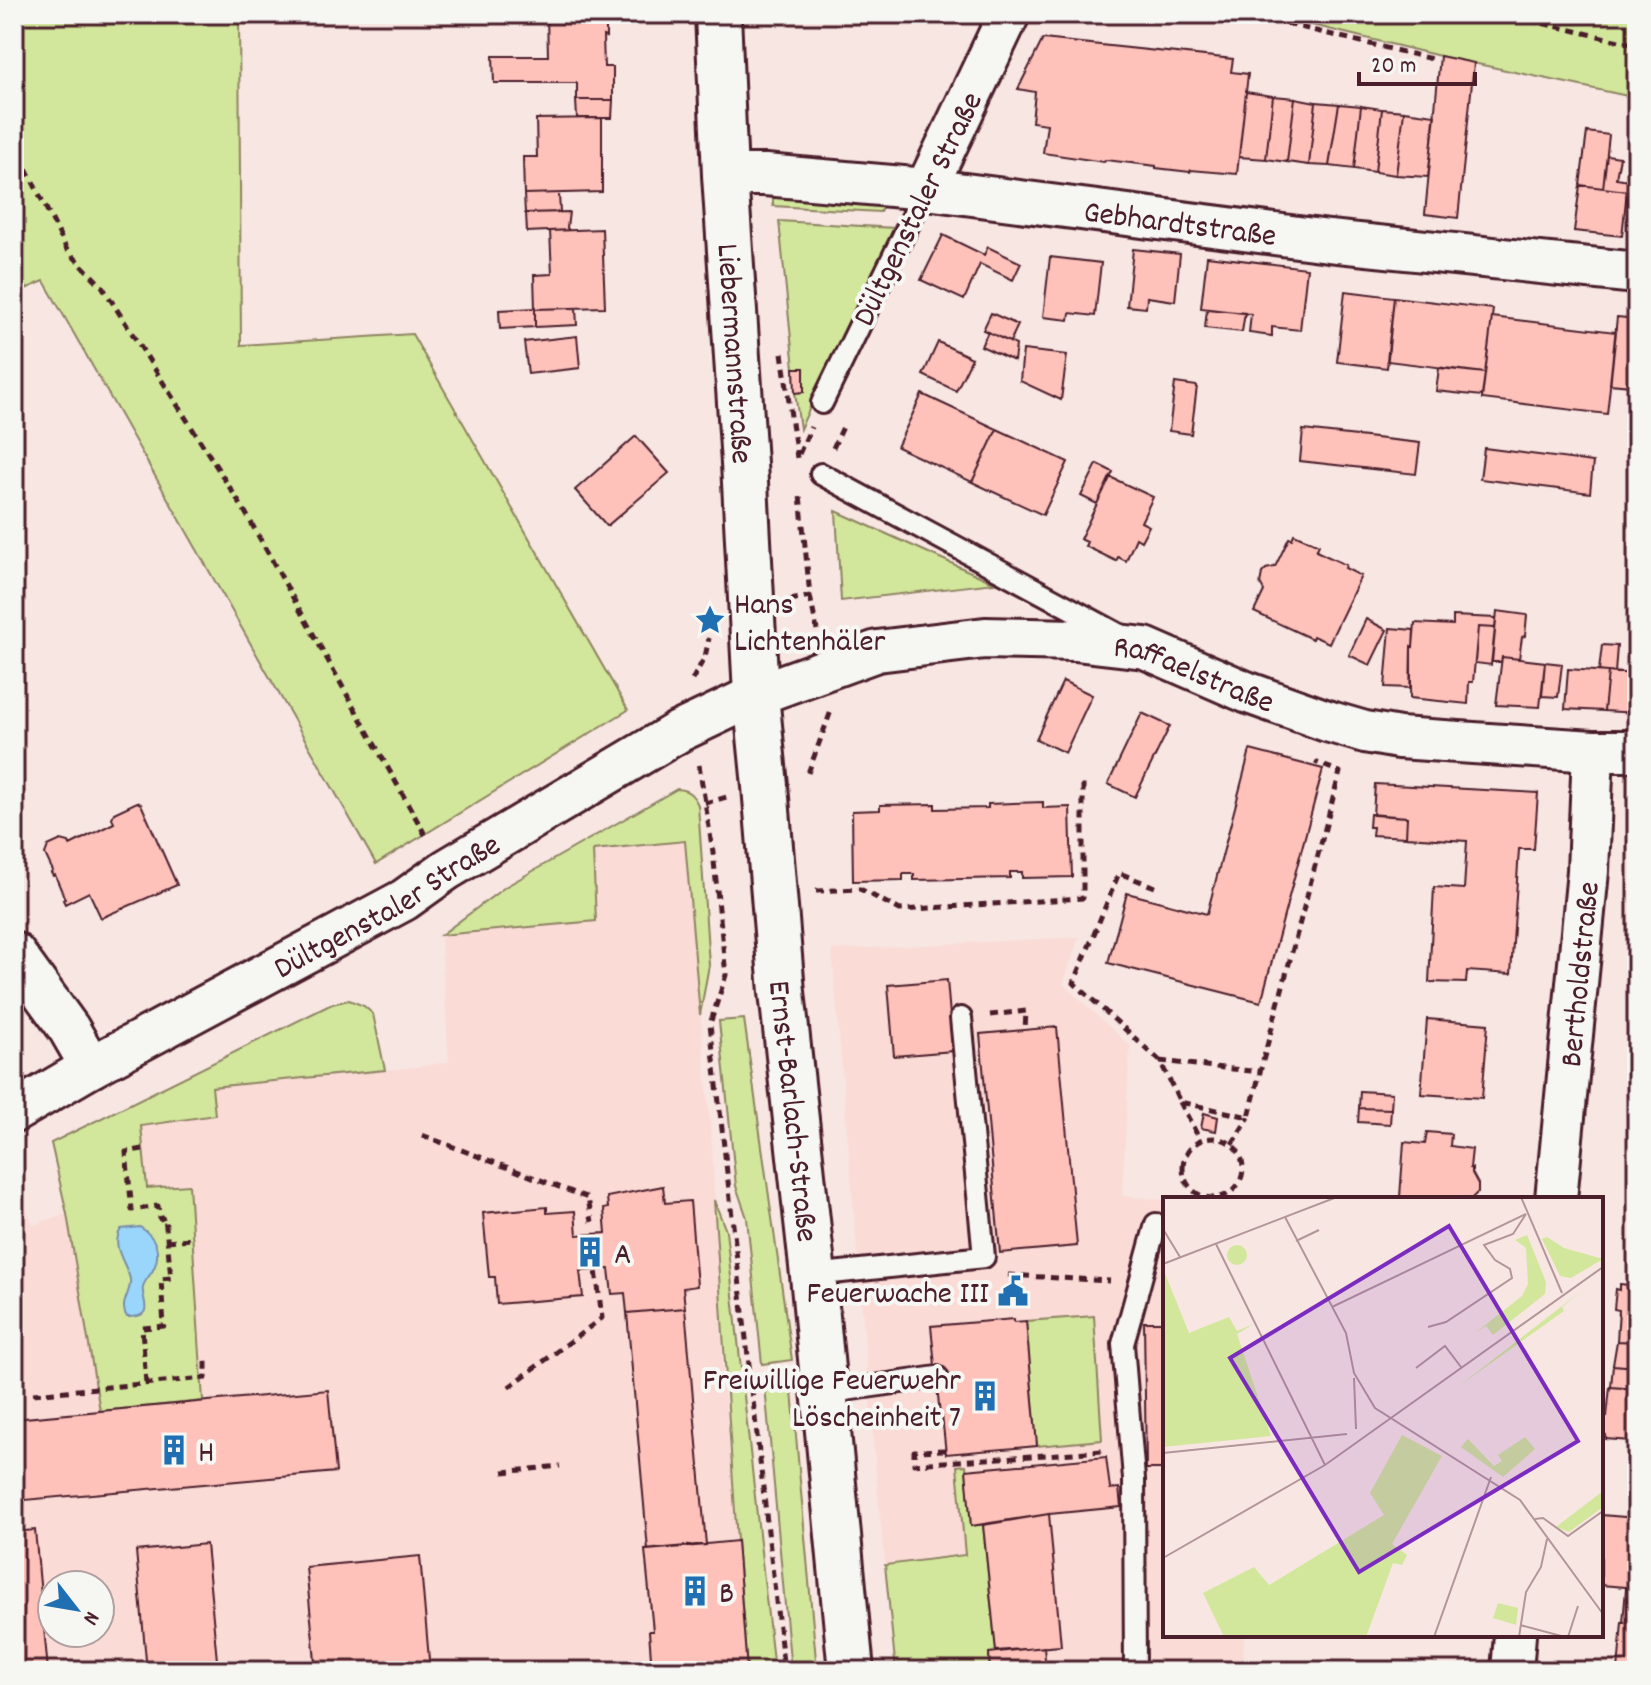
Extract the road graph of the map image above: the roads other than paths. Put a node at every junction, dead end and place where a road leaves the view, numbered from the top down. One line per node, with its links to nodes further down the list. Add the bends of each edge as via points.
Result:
1 (718, 14): 3 (main road, Liebermannstraße)
2 (1009, 14): 4 (street, Dültgenstaler Straße)
3 (725, 175): 4 (street, Gebhardtstraße); 9 (main road, Liebermannstraße)
4 (926, 189): 5 (street, Gebhardtstraße, via 1329,241); 6 (lane, Dültgenstaler Straße)
5 (1637, 273)
6 (822, 403)
7 (821, 474): 8 (lane)
8 (1145, 648): 9 (street, Raffaelstraße, via 985,638 877,651); 10 (street, Raffaelstraße, via 1246,692 1365,732)
9 (756, 695): 14 (street, Dültgenstaler Straße, via 643,753 404,900); 18 (main road, Ernst-Barlach-Straße)
10 (1593, 751): 11 (street, Raffaelstraße); 16 (street, Bertholdstraße, via 1588,871)
11 (1637, 751)
12 (14, 953): 14 (street)
13 (961, 1018): 18 (lane, via 984,1257)
14 (91, 1067): 15 (street, Dültgenstaler Straße)
15 (14, 1112)
16 (1556, 1197)
17 (1156, 1224): 23 (lane, via 1123,1344 1134,1479)
18 (813, 1275): 20 (main road, Ernst-Barlach-Straße)
19 (937, 1377): 20 (lane)
20 (824, 1393): 22 (main road, Ernst-Barlach-Straße)
21 (1515, 1637): 24 (street)
22 (851, 1671)
23 (1135, 1671)
24 (1512, 1671)

